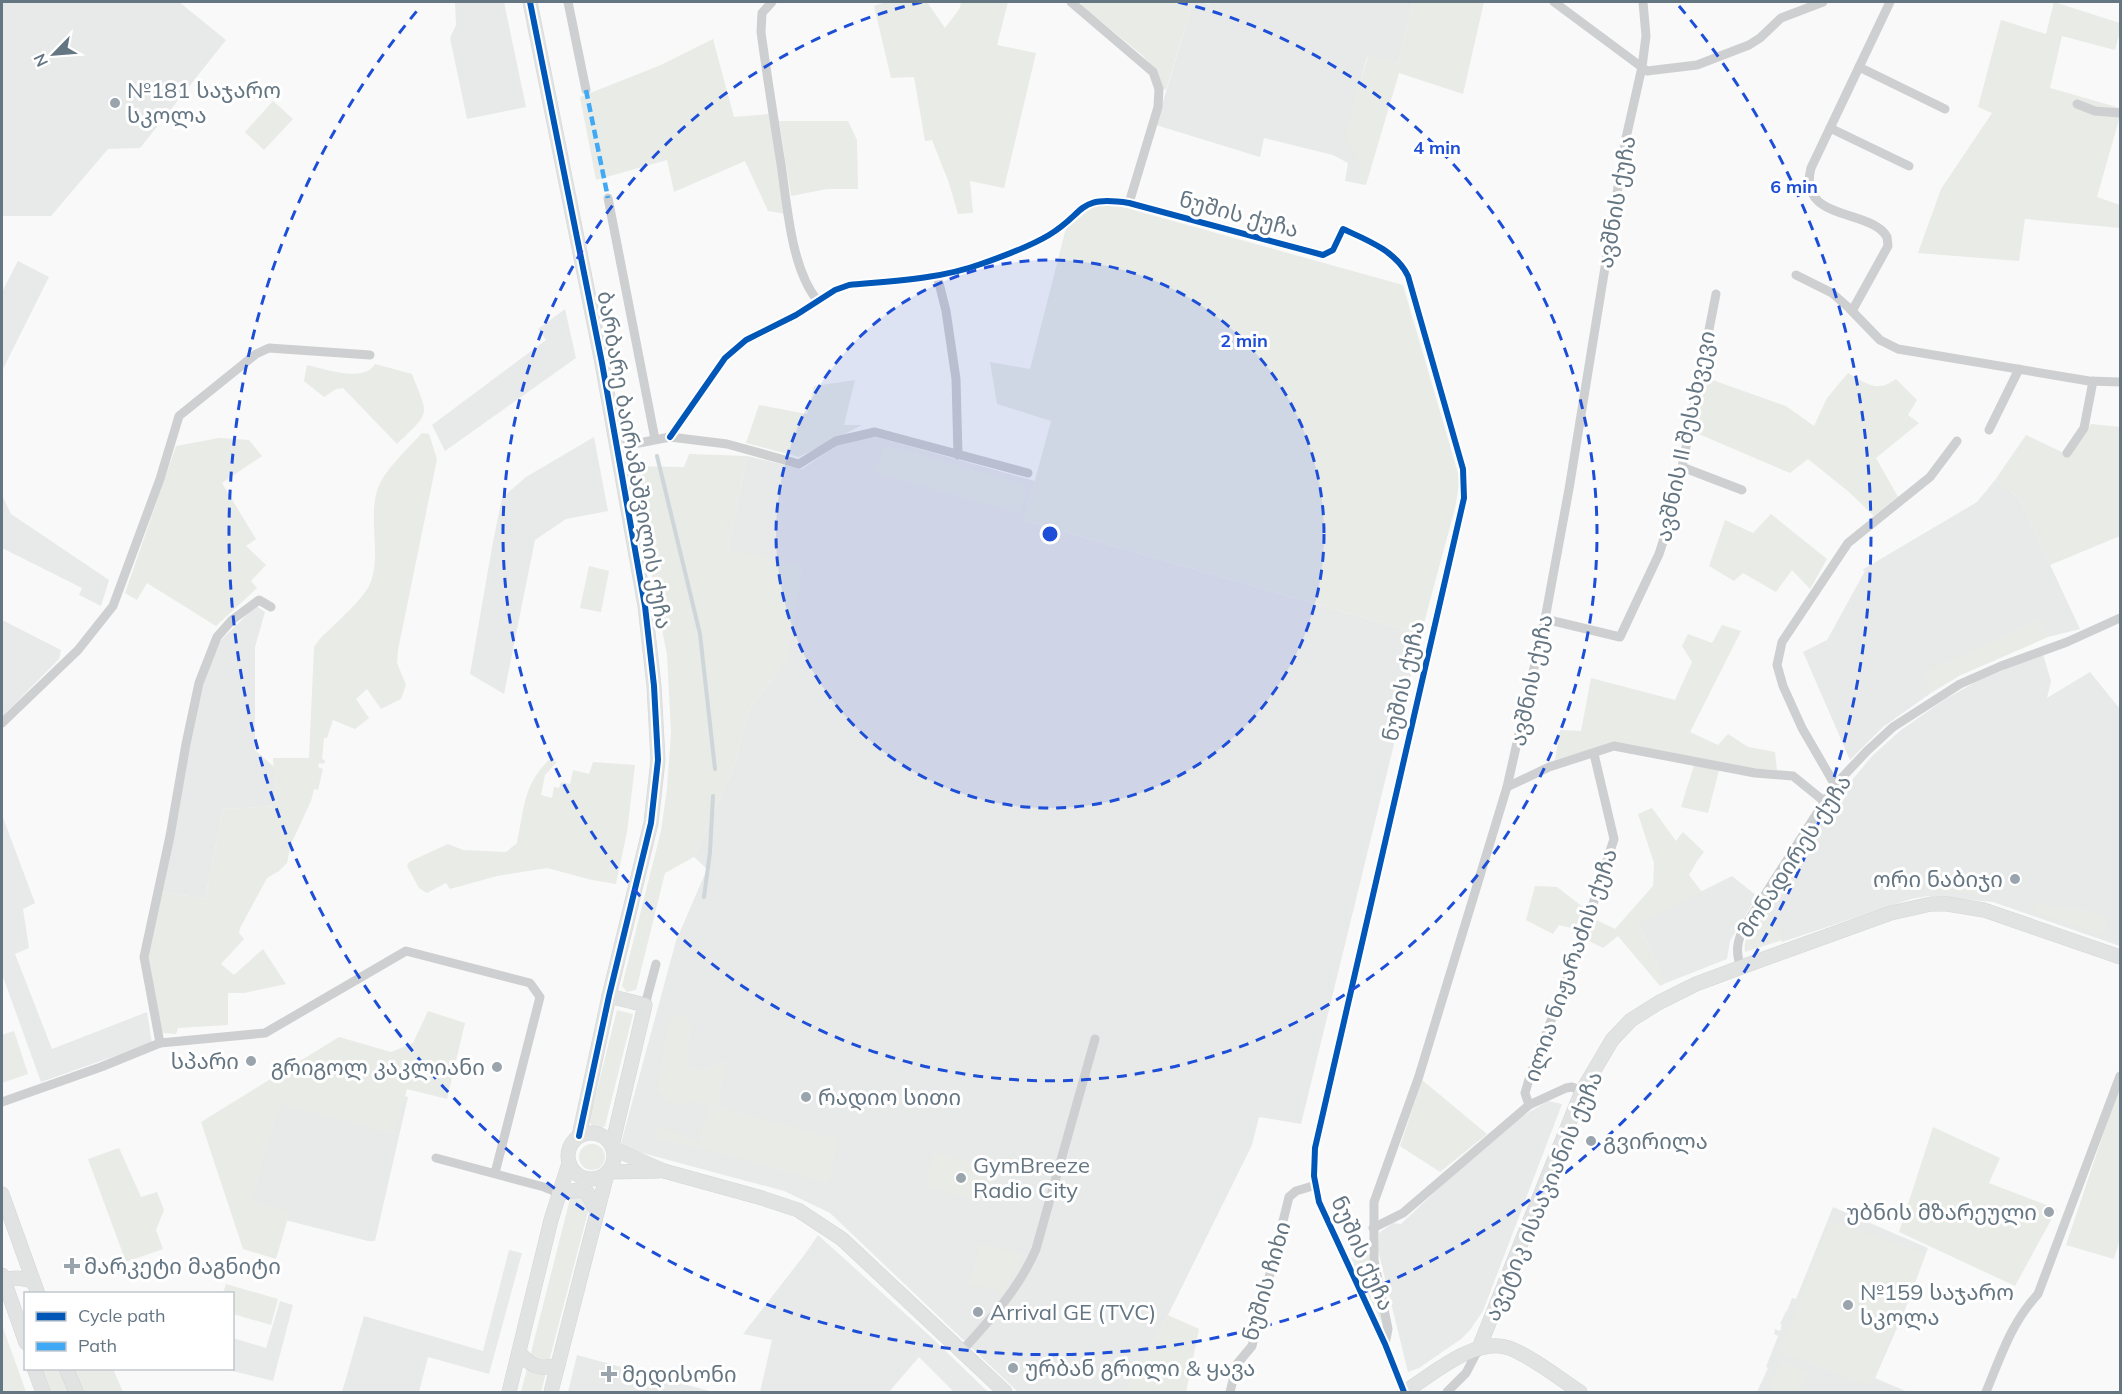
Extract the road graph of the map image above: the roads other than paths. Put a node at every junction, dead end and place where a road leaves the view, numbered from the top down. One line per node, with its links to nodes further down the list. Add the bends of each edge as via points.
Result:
1 (530, 2): 32 (main road, ბარბარე ბაირამაშვილის ქუჩა)
2 (568, 2): 11 (street)
3 (772, 2): 22 (street, via 762,14 761,32 790,225 802,274)
4 (1554, 2): 9 (street)
5 (1643, 2): 9 (street, ავშნის ქუჩა, via 1646,36)
6 (1823, 2): 9 (street, via 1781,18 1749,45 1703,63 1655,71)
7 (1890, 2): 10 (street)
8 (1075, 3): 18 (street, via 1153,72 1159,89 1158,107)
9 (1642, 67): 40 (street, ავშნის ქუჩა, via 1626,138)
10 (1859, 67): 13 (street); 15 (street)
11 (586, 90)
12 (2077, 104): 14 (street, via 2095,111)
13 (1945, 109)
14 (2121, 113)
15 (1830, 128): 16 (street); 23 (street, via 1811,168 1811,189 1827,207 1878,227 1887,237 1888,246)
16 (1909, 166)
17 (608, 198): 30 (street, ბარბარე ბაირამაშვილის ქუჩა)
18 (1130, 203): 20 (street, via 1111,200 1087,204 1049,235 981,264); 64 (street, ნუშის ქუჩა, via 1323,255 1334,250 1343,229 1394,257 1408,276 1464,469 1462,504 1315,1148)
19 (1796, 274): 23 (street, via 1832,293)
20 (937, 275): 22 (street, via 849,285); 34 (street, via 956,379)
21 (1716, 294): 35 (street, ავშნის II შესახვევი)
22 (817, 300): 29 (street, via 746,340 725,358)
23 (1852, 311): 25 (street, via 1880,340 1898,349)
24 (370, 355): 41 (street, via 269,348 256,354 179,416 112,606 78,650)
25 (2019, 369): 26 (street); 28 (street)
26 (2093, 381): 27 (street); 33 (street, via 2084,428)
27 (2121, 382)
28 (1989, 430)
29 (670, 437): 30 (street); 34 (street, via 727,444 799,464 836,441 875,432)
30 (655, 439): 32 (street)
31 (1957, 441): 43 (street, via 1930,477 1848,543 1782,642 1777,665 1783,686)
32 (618, 447): 49 (main road, ბარბარე ბაირამაშვილის ქუჩა, via 645,606 658,760 651,823)
33 (2067, 453)
34 (958, 455): 36 (street)
35 (1682, 467): 37 (street); 40 (street, ავშნის II შესახვევი, via 1659,554 1620,637)
36 (1028, 472)
37 (1742, 490)
38 (270, 607): 52 (street, via 259,600 224,627 199,683 144,957)
39 (2121, 618): 43 (street, მონადირეს ქუჩა, via 1936,697 1893,727)
40 (1545, 620): 44 (street, ავშნის ქუჩა)
41 (2, 723)
42 (1594, 754): 44 (street, via 1549,767); 45 (street, via 1614,746 1744,772 1793,776); 56 (street, ილია ნიჟარაძის ქუჩა, via 1614,839 1580,944 1530,1076 1525,1093)
43 (1835, 785): 45 (street, მონადირეს ქუჩა)
44 (1508, 787): 68 (street, ავშნის ქუჩა, via 1419,1076 1374,1202)
45 (1825, 802): 48 (street, მონადირეს ქუჩა, via 1738,940)
46 (2121, 957): 48 (main road, ავეტიკ ისააკიანის ქუჩა, via 1984,910 1931,904 1891,913)
47 (656, 964): 50 (street)
48 (1741, 967): 54 (main road, ავეტიკ ისააკიანის ქუჩა, via 1696,984 1631,1020 1612,1040)
49 (609, 996): 50 (main road); 57 (main road, ბარბარე ბაირამაშვილის ქუჩა)
50 (645, 1005): 58 (main road)
51 (1095, 1039): 75 (street, via 1036,1249 1019,1283)
52 (160, 1043): 55 (street); 62 (street, via 265,1033 406,951 530,983 540,997)
53 (2121, 1076): 88 (street, via 2038,1294 2013,1325)
54 (1582, 1091): 56 (street, via 1566,1088); 73 (main road, ავეტიკ ისააკიანის ქუჩა)
55 (2, 1102)
56 (1529, 1105): 68 (street, via 1403,1213)
57 (579, 1136): 58 (main road, via 594,1133 608,1140); 60 (main road, via 570,1145)
58 (613, 1148): 61 (main road); 63 (main road, via 614,1161)
59 (436, 1158): 62 (street)
60 (568, 1163): 63 (main road, via 573,1172 590,1180); 65 (main road)
61 (664, 1171): 63 (main road); 75 (main road, via 780,1203 813,1218 842,1239)
62 (495, 1173): 65 (street)
63 (608, 1173): 67 (main road)
64 (1316, 1185): 72 (street, ნუშის ქუჩა, via 1319,1202); 84 (street, ნუშის ჩიხი, via 1289,1197 1252,1346 1237,1364)
65 (559, 1193): 67 (main road, via 587,1192); 74 (main road)
66 (2, 1194): 70 (main road)
67 (597, 1212): 76 (main road)
68 (1373, 1228): 72 (street, ავშნის ქუჩა, via 1374,1260 1388,1329)
69 (2, 1278): 70 (main road, via 18,1278); 71 (main road)
70 (36, 1287)
71 (24, 1338)
72 (1385, 1344): 85 (street, ნუშის ქუჩა)
73 (1479, 1348): 85 (main road, ავეტიკ ისააკიანის ქუჩა); 86 (street, via 1466,1373); 87 (main road, via 1509,1348)
74 (519, 1352): 76 (main road, via 532,1366); 81 (main road)
75 (961, 1352): 83 (main road)
76 (558, 1365): 82 (main road)
77 (35, 1370): 79 (main road)
78 (67, 1370): 80 (main road)
79 (43, 1392)
80 (76, 1392)
81 (509, 1392)
82 (551, 1392)
83 (1005, 1392)
84 (1230, 1392)
85 (1404, 1392)
86 (1448, 1392)
87 (1580, 1392)
88 (1986, 1392)

